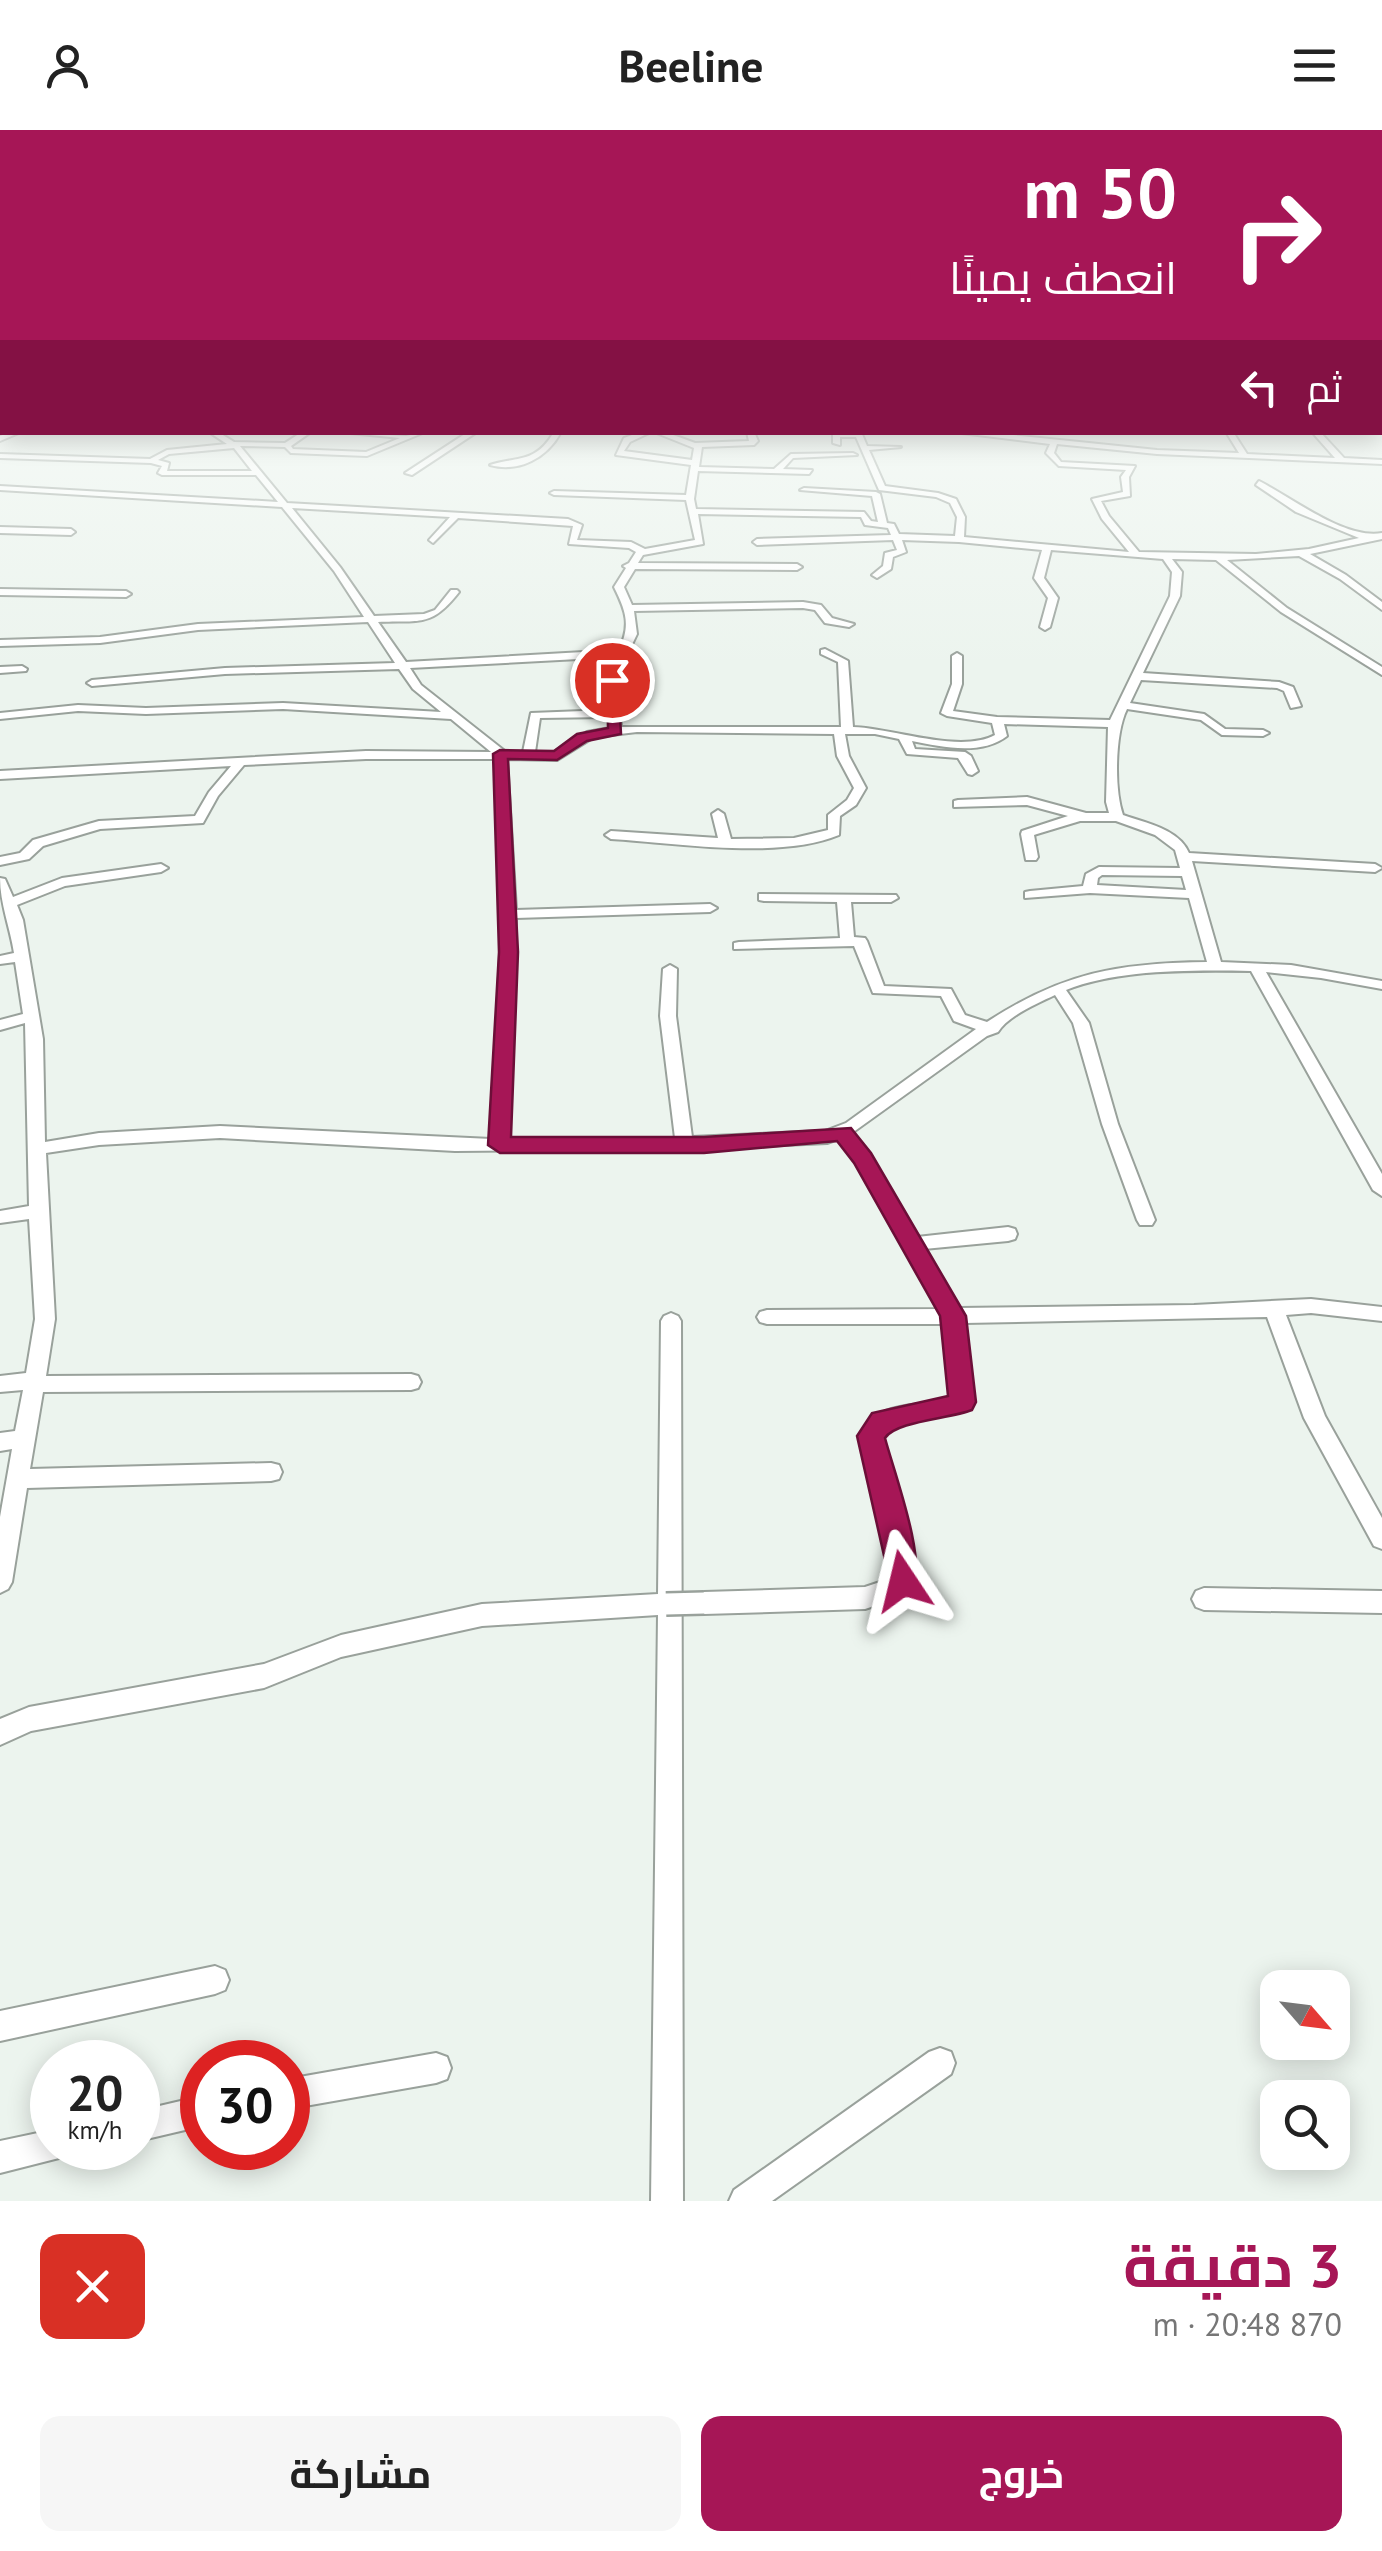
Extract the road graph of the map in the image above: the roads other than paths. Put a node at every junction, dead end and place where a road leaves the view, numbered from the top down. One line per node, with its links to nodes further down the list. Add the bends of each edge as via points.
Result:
1 (260, 476): 10 (street)
2 (695, 476): 9 (street)
3 (877, 476): 19 (street, via 882,488 954,502)
4 (1126, 476): 25 (street, via 1128,494 1096,499)
5 (1259, 483): 18 (street, via 1299,510)
6 (0, 488): 10 (street)
7 (804, 490): 13 (street, via 876,494)
8 (554, 493): 9 (street)
9 (690, 498): 11 (street)
10 (288, 508): 12 (street); 36 (street)
11 (693, 510): 13 (street, via 864,515 867,523); 23 (street, via 700,544)
12 (454, 518): 20 (street); 23 (street, via 576,524 572,542)
13 (883, 525): 17 (street)
14 (0, 530): 15 (street)
15 (71, 532)
16 (1382, 536): 18 (street)
17 (896, 538): 19 (street); 21 (street); 30 (street, via 902,552 888,555 888,567)
18 (1366, 538): 24 (street)
19 (959, 539): 22 (street)
20 (433, 540)
21 (757, 542)
22 (1047, 547): 25 (street); 38 (street, via 1039,578 1053,598)
23 (643, 552): 28 (street)
24 (1300, 552): 27 (street); 35 (street)
25 (1136, 554): 26 (street)
26 (1164, 554): 27 (street); 47 (street, via 1176,572 1174,596)
27 (1214, 554): 46 (street, via 1284,610)
28 (628, 566): 29 (street); 34 (street, via 619,586)
29 (797, 568)
30 (877, 575)
31 (0, 592): 33 (street)
32 (454, 592): 36 (street, via 433,615)
33 (126, 594)
34 (629, 608): 37 (street, via 810,605 829,621); 41 (street, via 632,634)
35 (1382, 608)
36 (368, 619): 39 (street); 43 (street)
37 (849, 624)
38 (1045, 627)
39 (0, 643)
40 (825, 652): 57 (street, via 843,661)
41 (625, 653): 43 (street); 51 (street, via 612,676)
42 (957, 656): 54 (street, via 948,713)
43 (402, 666): 48 (street); 53 (street)
44 (22, 669): 45 (street)
45 (0, 670)
46 (1382, 672)
47 (1135, 676): 49 (street); 50 (street, via 1279,685 1289,689)
48 (92, 683)
49 (1122, 705): 55 (street); 58 (street, via 1204,716 1222,732)
50 (1295, 706)
51 (615, 713): 56 (street); 61 (street, via 535,715)
52 (0, 716): 53 (street, via 78,708 284,706)
53 (451, 716): 60 (street)
54 (997, 720): 55 (street); 59 (street, via 997,741)
55 (1114, 724): 67 (street)
56 (616, 731): 57 (street); 61 (street, via 582,737 557,756)
57 (842, 731): 59 (street); 70 (street, via 843,756 860,788 834,814 832,835 807,842)
58 (1264, 733)
59 (905, 739): 63 (street, via 911,752 961,755)
60 (500, 754): 61 (street); 62 (street); 85 (street)
61 (528, 756)
62 (240, 763): 64 (street); 72 (street, via 198,820 98,825)
63 (972, 771)
64 (0, 775)
65 (958, 804): 68 (street, via 1027,801)
66 (718, 814): 70 (street)
67 (1117, 817): 68 (street); 73 (street, via 1170,836)
68 (1089, 818): 71 (street, via 1027,834)
69 (611, 835): 70 (street)
70 (725, 840)
71 (1032, 856)
72 (0, 861)
73 (1186, 865): 75 (street); 77 (street, via 1099,871); 78 (street)
74 (161, 868): 83 (street, via 62,882)
75 (1375, 868)
76 (0, 882): 83 (street)
77 (1090, 888): 78 (street); 79 (street)
78 (1194, 894): 91 (street)
79 (1030, 895)
80 (764, 897): 81 (street)
81 (844, 897): 82 (street); 87 (street)
82 (891, 898)
83 (8, 902): 86 (street)
84 (710, 908): 85 (street)
85 (508, 914): 100 (street)
86 (9, 935): 89 (street)
87 (846, 940): 88 (street); 98 (street, via 863,943 878,990 946,992 959,1018)
88 (739, 946)
89 (22, 956): 90 (street); 96 (street)
90 (0, 960)
91 (1214, 966): 92 (street); 95 (street, via 1112,974)
92 (1255, 966): 94 (street); 103 (street)
93 (670, 969): 101 (street, via 668,1016)
94 (1382, 985)
95 (1057, 988): 98 (street); 106 (street, via 1081,1023)
96 (32, 1018): 97 (street); 102 (street)
97 (0, 1025)
98 (986, 1027): 99 (street)
99 (835, 1135): 101 (street); 108 (street, via 863,1158)
100 (500, 1145): 101 (street); 102 (street, via 220,1132)
101 (685, 1146)
102 (37, 1149): 104 (street)
103 (1382, 1190)
104 (38, 1210): 105 (street); 114 (street, via 45,1319)
105 (0, 1217)
106 (1146, 1220)
107 (1008, 1234): 108 (street)
108 (911, 1244): 111 (street)
109 (1274, 1308): 110 (street); 111 (street); 121 (street, via 1315,1418)
110 (1382, 1314)
111 (953, 1316): 112 (street); 125 (street, bridge, via 962,1402 893,1416 871,1436 899,1549 899,1586 865,1598 482,1614 357,1641 264,1676 29,1719)
112 (766, 1317)
113 (671, 1321): 133 (street)
114 (36, 1382): 115 (street); 116 (street); 117 (street)
115 (411, 1382)
116 (0, 1384)
117 (24, 1439): 118 (street); 120 (street)
118 (0, 1442)
119 (272, 1472): 120 (street)
120 (18, 1478): 122 (street)
121 (1382, 1539)
122 (0, 1578)
123 (1204, 1599): 124 (street)
124 (1382, 1602)
125 (0, 1732)
126 (215, 1980): 127 (street)
127 (0, 2026)
128 (940, 2062): 134 (street)
129 (436, 2068): 130 (street)
130 (310, 2090)
131 (30, 2151): 132 (street)
132 (0, 2157)
133 (668, 2201)
134 (745, 2201)

